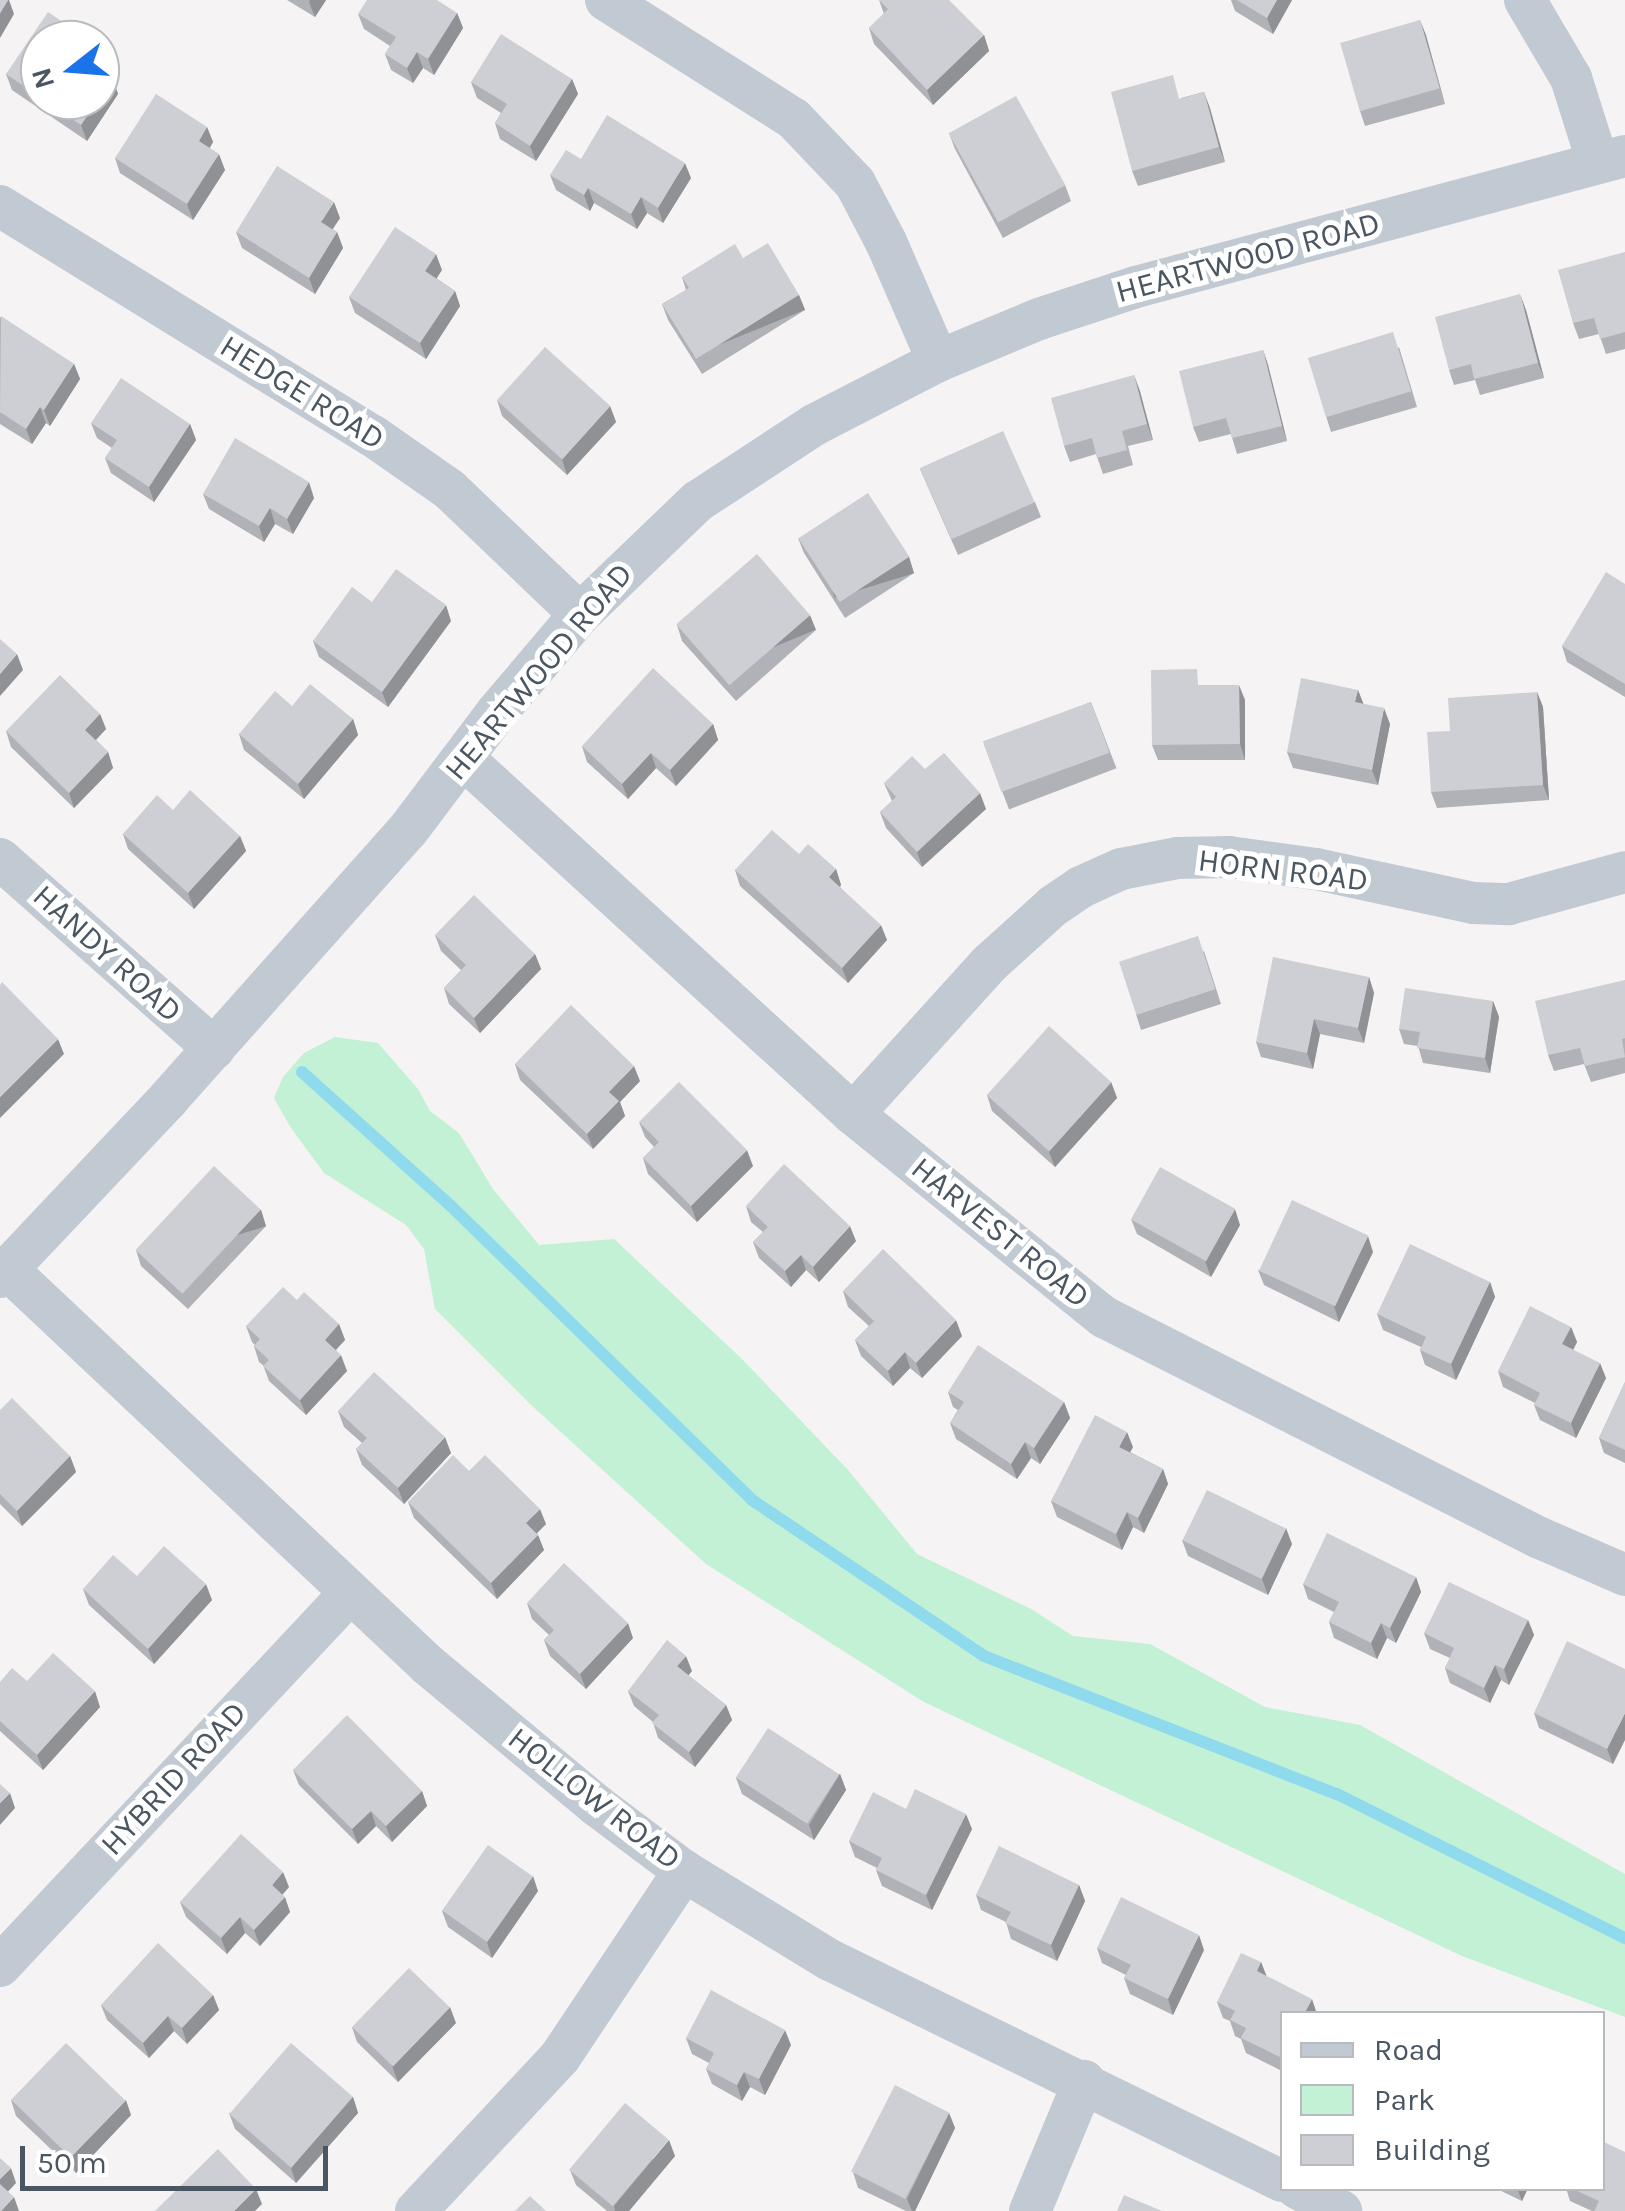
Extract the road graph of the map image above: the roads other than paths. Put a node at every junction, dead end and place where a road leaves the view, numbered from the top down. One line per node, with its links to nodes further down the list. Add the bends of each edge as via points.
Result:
1 (606, 0): 5 (street, via 794,119 854,183)
2 (1525, 0): 3 (street)
3 (1611, 159): 5 (street, HEARTWOOD ROAD, via 1136,286)
4 (0, 206): 6 (street, HEDGE ROAD, via 374,436 449,489)
5 (938, 361): 6 (street, HEARTWOOD ROAD, via 814,425 698,502)
6 (580, 614): 7 (street, HEARTWOOD ROAD)
7 (464, 759): 10 (street, HEARTWOOD ROAD); 11 (street, HARVEST ROAD)
8 (0, 859): 10 (street, HANDY ROAD)
9 (1625, 872): 11 (street, HORN ROAD, via 1510,904 1473,904 1229,857 1121,869 1054,906 990,963)
10 (214, 1048): 12 (street, HEARTWOOD ROAD)
11 (854, 1114): 13 (street, HARVEST ROAD, via 991,1230 1134,1336)
12 (4, 1273): 14 (street, HOLLOW ROAD)
13 (1625, 1576)
14 (350, 1593): 15 (street, HOLLOW ROAD, via 581,1792); 16 (street, HYBRID ROAD)
15 (684, 1870): 17 (street, HOLLOW ROAD, via 830,1960); 20 (street, via 560,2057)
16 (0, 1966)
17 (1084, 2081): 18 (street, HOLLOW ROAD); 21 (street)
18 (1280, 2180)
19 (1303, 2191): 22 (street)
20 (416, 2211)
21 (1030, 2211)
22 (1341, 2211)

